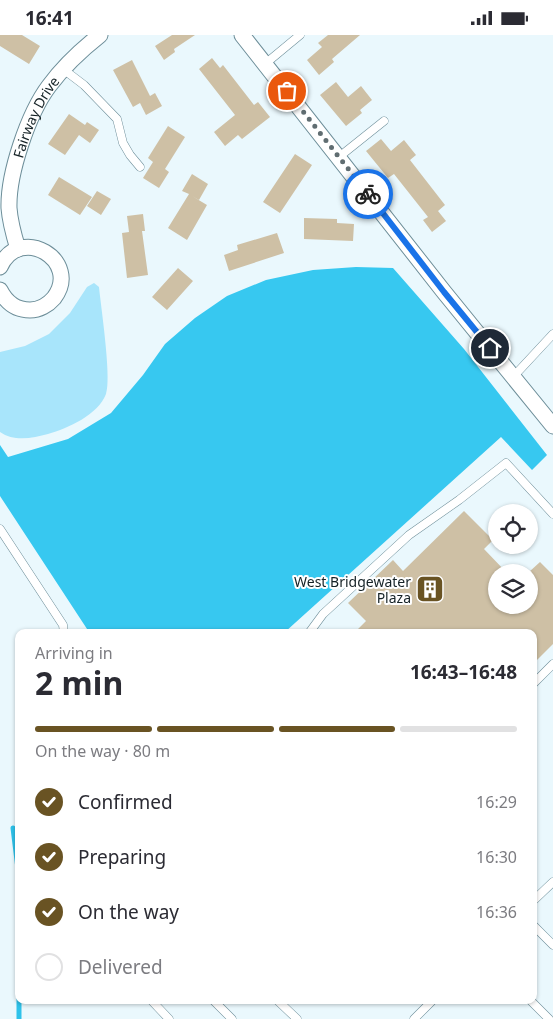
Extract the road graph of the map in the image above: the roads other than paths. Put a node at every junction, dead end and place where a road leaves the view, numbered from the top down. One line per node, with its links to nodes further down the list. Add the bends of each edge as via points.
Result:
1 (100, 35): 5 (street, Fairway Drive)
2 (242, 35): 4 (street)
3 (300, 35): 4 (lane)
4 (265, 63): 7 (street)
5 (63, 69): 8 (lane, via 108,107 117,119 123,143); 9 (street, Fairway Drive, via 48,87 33,115 10,185 9,208)
6 (384, 121): 7 (lane)
7 (339, 157): 13 (street)
8 (140, 167)
9 (18, 249): 10 (street, via 6,257); 11 (street, via 37,248 54,259 60,271 59,290 51,301 33,310 13,306)
10 (0, 267)
11 (0, 290)
12 (553, 334): 13 (lane)
13 (514, 376): 14 (street)
14 (553, 426)
15 (553, 514): 18 (lane, via 506,463 408,535 323,614)
16 (0, 529): 17 (lane)
17 (63, 629)
18 (312, 629)
19 (553, 664): 20 (lane)
20 (537, 680)
21 (553, 881): 22 (lane)
22 (537, 897)
23 (537, 929): 24 (lane)
24 (553, 945)
25 (154, 1004): 30 (lane)
26 (217, 1004): 31 (lane)
27 (281, 1004): 32 (lane)
28 (429, 1004): 33 (lane)
29 (534, 1004): 34 (lane)
30 (169, 1019)
31 (232, 1019)
32 (297, 1019)
33 (414, 1019)
34 (549, 1019)

